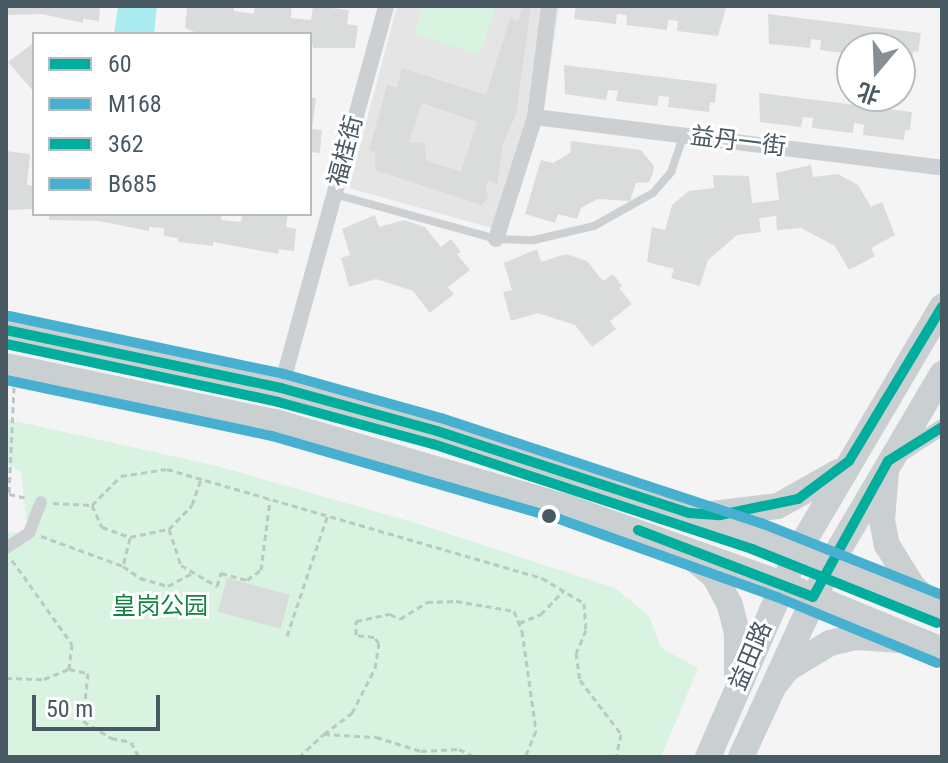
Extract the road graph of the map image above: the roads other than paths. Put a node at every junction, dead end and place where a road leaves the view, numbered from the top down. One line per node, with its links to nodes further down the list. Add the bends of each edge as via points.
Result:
1 (386, 6): 6 (street, 福桂街)
2 (549, 6): 3 (street)
3 (535, 117): 4 (street, 益丹一街); 7 (street)
4 (684, 135): 5 (street, 益丹一街); 7 (lane, via 671,172 653,193 625,212 594,226 534,240)
5 (942, 168)
6 (334, 194): 7 (lane); 12 (street, 福桂街)
7 (496, 239)
8 (942, 307): 14 (main road, 益田路)
9 (6, 330): 12 (main road)
10 (10, 366): 18 (main road, via 275,422)
11 (942, 374): 15 (main road, 益田路)
12 (281, 388): 17 (main road, via 437,431)
13 (942, 427): 15 (street)
14 (849, 461): 17 (main road, via 825,483 778,506 747,513); 20 (main road, 益田路)
15 (888, 461): 21 (main road, 益田路); 24 (main road, via 882,520 887,545 913,587)
16 (41, 502): 19 (street, via 29,533)
17 (689, 513): 20 (main road)
18 (672, 542): 22 (main road); 27 (main road, via 715,577 730,605 739,662)
19 (6, 548)
20 (797, 553): 21 (main road); 22 (main road, 益田路)
21 (829, 566): 23 (main road, 益田路); 24 (main road)
22 (782, 584): 23 (main road); 27 (main road, 益田路)
23 (813, 597): 25 (main road); 26 (main road, 益田路)
24 (942, 610)
25 (938, 648): 26 (main road, via 857,637 830,643 787,669)
26 (768, 694): 29 (main road, 益田路)
27 (734, 697): 28 (main road, 益田路)
28 (708, 757)
29 (741, 757)

